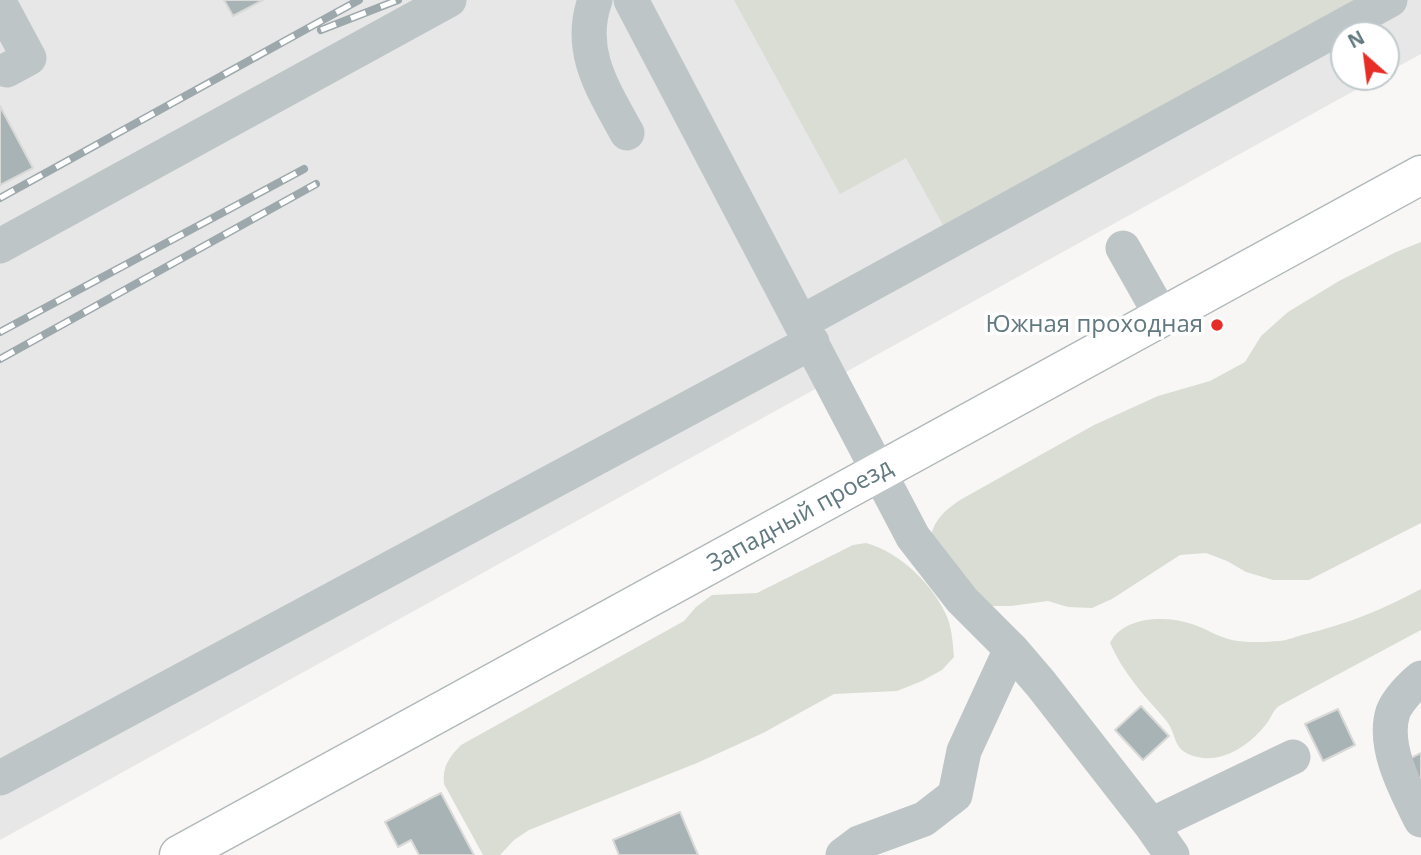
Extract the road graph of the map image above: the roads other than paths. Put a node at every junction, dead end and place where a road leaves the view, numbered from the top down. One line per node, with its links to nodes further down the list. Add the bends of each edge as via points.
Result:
1 (449, 0): 9 (lane)
2 (595, 0): 7 (lane, via 589,48 601,85)
3 (631, 0): 12 (lane)
4 (1390, 0): 12 (lane)
5 (0, 4): 6 (lane, via 29,58)
6 (7, 70)
7 (627, 133)
8 (1421, 176): 11 (main road, Западный проезд)
9 (0, 246)
10 (1123, 248): 11 (lane)
11 (1162, 317): 13 (main road, Западный проезд)
12 (807, 332): 13 (lane); 17 (lane)
13 (881, 471): 14 (lane, via 913,537 962,600); 20 (main road, Западный проезд)
14 (1011, 649): 19 (lane); 21 (lane, via 964,751 955,796 924,819 859,843)
15 (1421, 678): 18 (lane, via 1394,710 1391,735 1409,797)
16 (1293, 757): 19 (lane)
17 (0, 778)
18 (1421, 820)
19 (1151, 825): 22 (lane)
20 (179, 855)
21 (843, 855)
22 (1172, 855)

